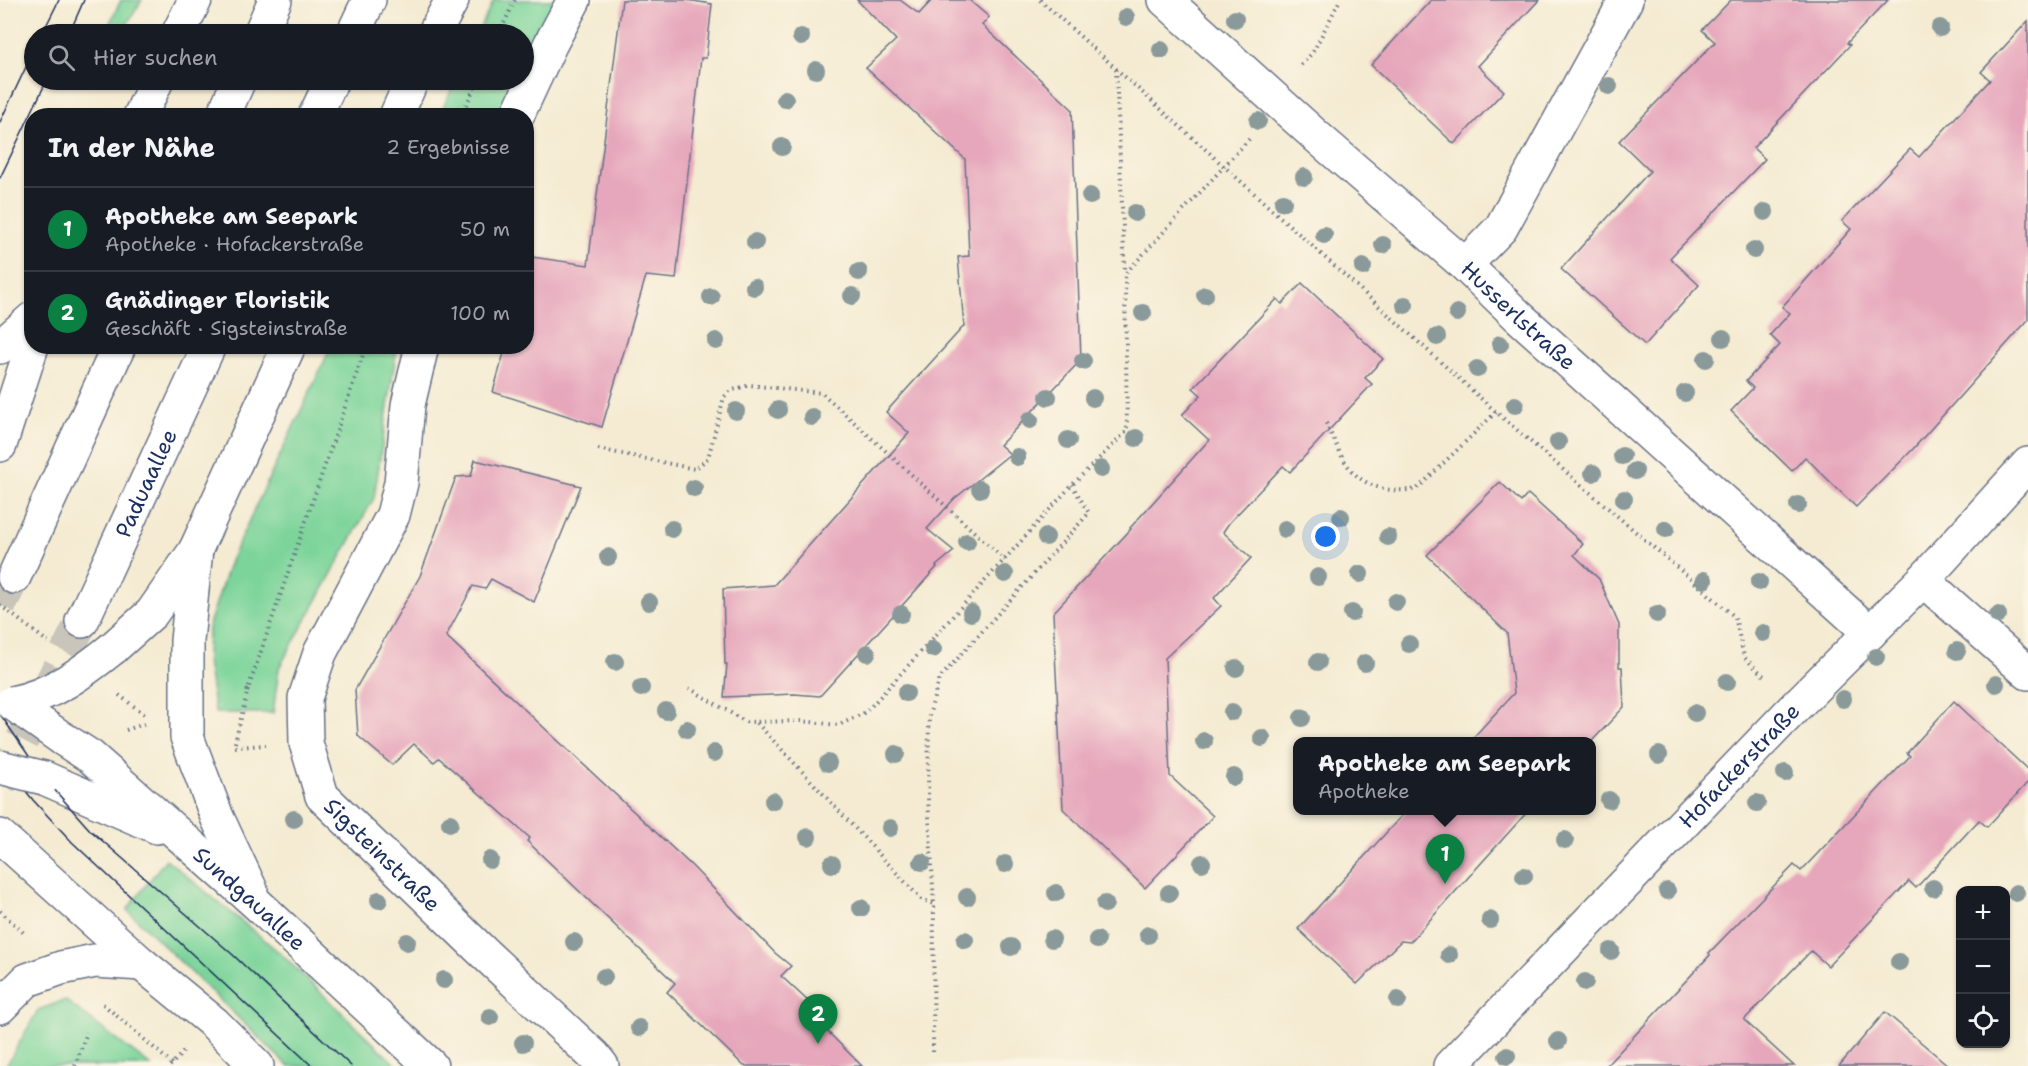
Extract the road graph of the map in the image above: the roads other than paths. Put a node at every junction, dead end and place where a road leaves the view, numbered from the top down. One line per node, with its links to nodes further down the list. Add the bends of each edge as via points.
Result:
1 (195, 0): 8 (main road)
2 (275, 0): 9 (main road)
3 (369, 0): 10 (main road)
4 (452, 0): 11 (main road)
5 (574, 0): 12 (main road)
6 (1165, 0): 23 (main road, Husserlstraße)
7 (1626, 0): 23 (main road, via 1501,228)
8 (183, 24)
9 (264, 24)
10 (358, 24)
11 (439, 24)
12 (534, 79)
13 (152, 90): 18 (main road)
14 (235, 90): 19 (main road)
15 (327, 90): 20 (main road)
16 (408, 90): 21 (main road)
17 (529, 90): 22 (main road)
18 (144, 108)
19 (227, 108)
20 (319, 108)
21 (400, 108)
22 (521, 108)
23 (1466, 266): 37 (main road, Husserlstraße)
24 (24, 326): 25 (main road)
25 (0, 347)
26 (29, 354): 31 (main road)
27 (114, 354): 34 (main road)
28 (205, 354): 36 (main road, Paduaallee)
29 (285, 354): 33 (main road)
30 (420, 354): 49 (main road, Sigsteinstraße, via 408,405 401,483 393,515 320,652 305,698 306,743 322,796)
31 (0, 445)
32 (2028, 464): 35 (main road, Hofackerstraße)
33 (196, 549): 39 (main road, bridge, via 152,613 85,671 32,699); 44 (main road, via 187,640 187,737 217,817)
34 (14, 577)
35 (1923, 580): 37 (main road, Hofackerstraße); 38 (main road)
36 (82, 621)
37 (1870, 633): 50 (main road, Hofackerstraße)
38 (2028, 673)
39 (4, 699): 42 (main road, Sundgauallee, bridge, via 91,756)
40 (0, 767): 42 (main road, bridge, via 44,778)
41 (0, 810): 43 (main road)
42 (186, 840): 44 (main road, Sundgauallee)
43 (5, 841): 45 (main road)
44 (256, 903): 48 (main road, Sundgauallee)
45 (142, 964): 46 (main road, via 95,961 61,968 27,980); 47 (main road, via 214,1023)
46 (0, 1007)
47 (257, 1066)
48 (431, 1066)
49 (602, 1066)
50 (1450, 1066)

